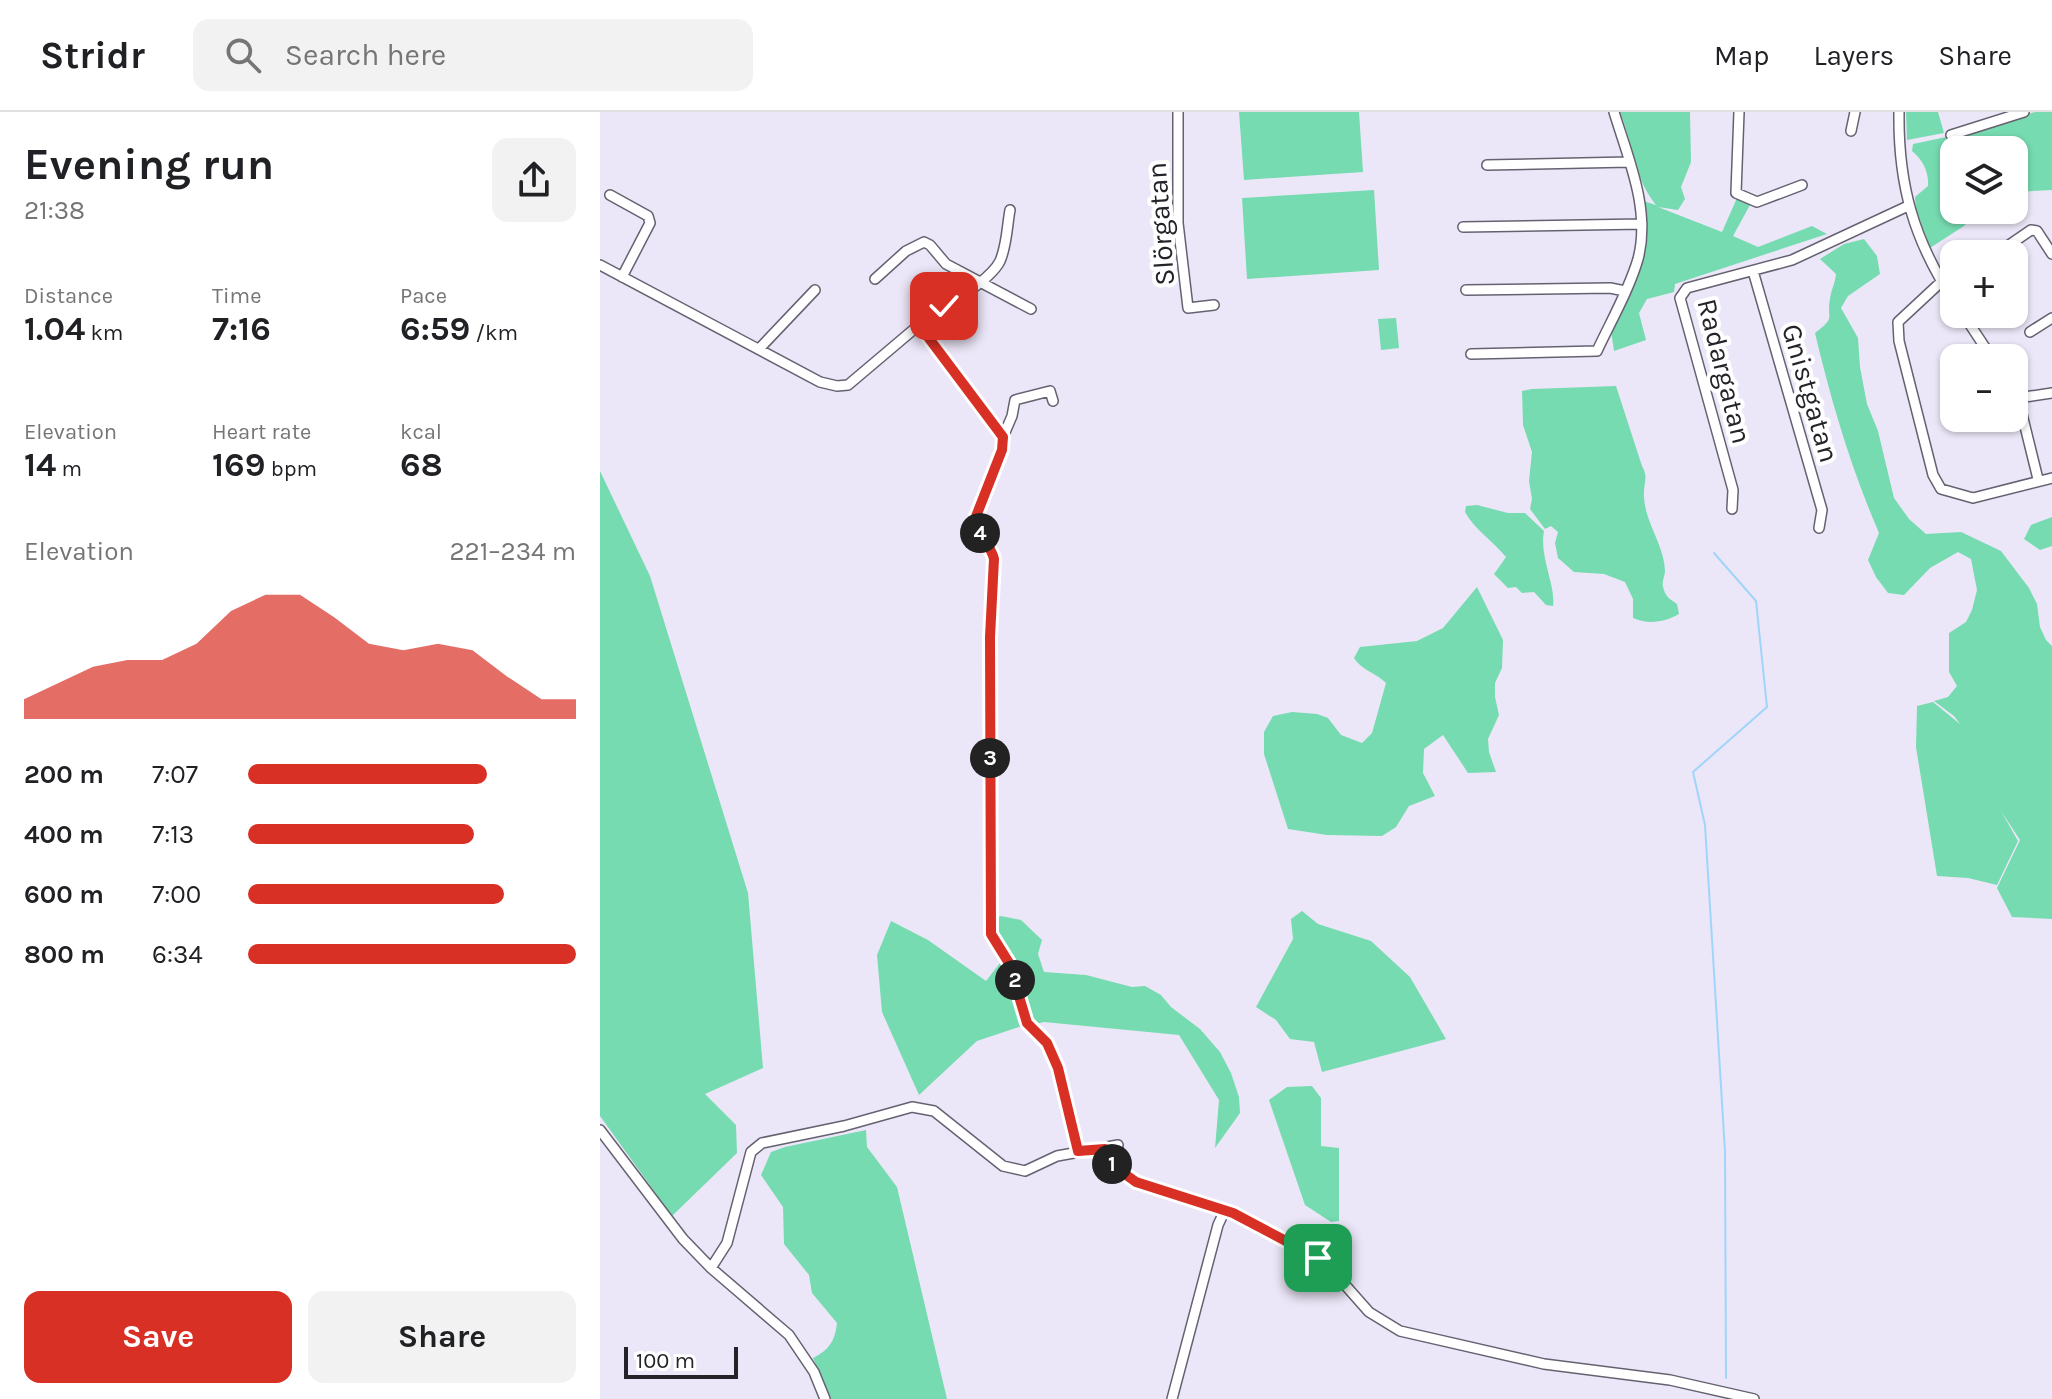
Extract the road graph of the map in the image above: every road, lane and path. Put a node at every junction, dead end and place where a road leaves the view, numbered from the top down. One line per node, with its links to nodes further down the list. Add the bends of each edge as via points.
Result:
1 (1178, 112): 29 (street, Slörgatan, via 1178,223 1188,308)
2 (1614, 112): 9 (street)
3 (1739, 112): 11 (street, via 1736,193 1757,202)
4 (1855, 112): 7 (street)
5 (1899, 112): 13 (street)
6 (2024, 112): 8 (street)
7 (1851, 131)
8 (1951, 135)
9 (1629, 162): 10 (street); 15 (street)
10 (1487, 165)
11 (1802, 185)
12 (610, 195): 21 (street, via 648,216 650,223)
13 (1908, 206): 20 (street, Radargatan, via 1792,260); 23 (street)
14 (1010, 210): 24 (street, via 1000,261)
15 (1642, 224): 16 (street); 28 (street, via 1638,258)
16 (1463, 227)
17 (2016, 240): 18 (street, via 2037,231)
18 (2052, 254)
19 (600, 265): 21 (street)
20 (1753, 271): 43 (street, Radargatan, via 1687,288 1680,298 1733,490); 44 (street, Gnistgatan, via 1822,510)
21 (622, 277): 34 (street)
22 (875, 279): 24 (street, via 924,242 946,264)
23 (1940, 280)
24 (980, 283): 30 (street); 32 (street)
25 (1940, 283): 42 (street, via 1898,322 1933,475 1941,489 1973,498)
26 (815, 290): 34 (street)
27 (1466, 290): 28 (street)
28 (1625, 291): 35 (street, via 1597,351)
29 (1214, 305)
30 (1031, 309)
31 (2052, 318): 33 (street)
32 (919, 325): 34 (street, via 848,385 820,382); 40 (street)
33 (2030, 332)
34 (759, 349)
35 (1471, 354)
36 (2052, 393): 37 (street)
37 (2028, 394)
38 (1053, 401): 40 (street, via 1050,391 1015,400)
39 (2026, 432): 42 (street)
40 (1003, 437): 48 (street, via 975,519 994,559 990,930 1009,963 1027,1023 1047,1043 1058,1068)
41 (2052, 478): 42 (street)
42 (2038, 479)
43 (1732, 509)
44 (1819, 528)
45 (600, 1130): 50 (street)
46 (1118, 1145): 47 (street)
47 (1105, 1149): 48 (street); 49 (street, via 1115,1167 1136,1182)
48 (1078, 1151): 50 (street, via 1025,1171 1003,1166 934,1111 912,1107 762,1143 751,1152 731,1232)
49 (1225, 1210): 52 (street); 53 (street, via 1318,1258 1369,1312 1400,1331 1544,1364 1681,1382)
50 (711, 1268): 51 (street, via 789,1335)
51 (825, 1399)
52 (1172, 1399)
53 (1754, 1399)

